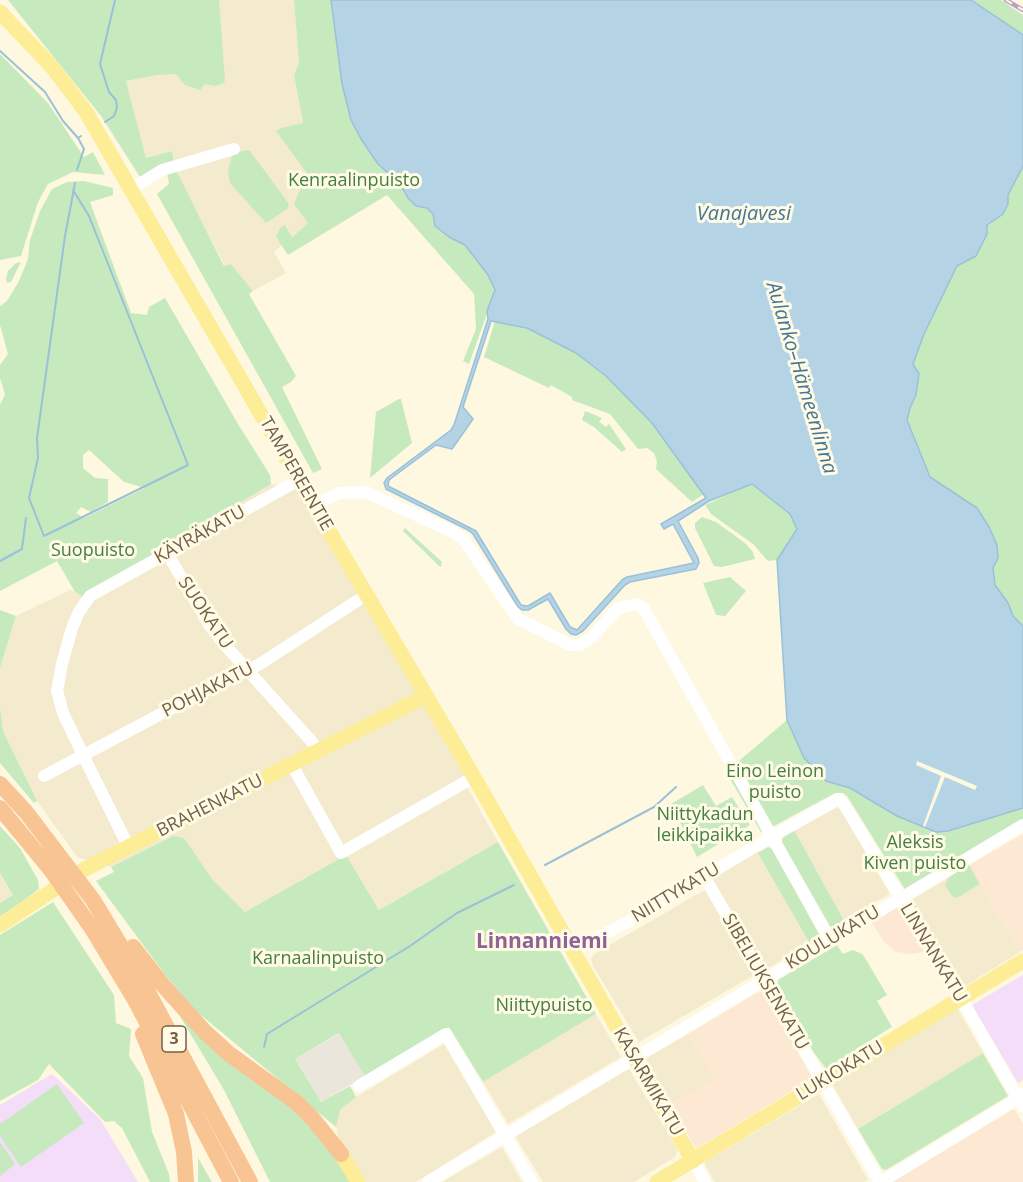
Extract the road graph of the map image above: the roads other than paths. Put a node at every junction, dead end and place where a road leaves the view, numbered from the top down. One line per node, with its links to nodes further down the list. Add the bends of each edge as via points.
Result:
1 (0, 12): 3 (main road, TAMPEREENTIE, via 52,67 86,112)
2 (234, 148): 3 (street, via 162,170)
3 (131, 189): 4 (main road, TAMPEREENTIE)
4 (299, 480): 5 (main road, TAMPEREENTIE); 6 (street, KÄYRÄKATU)
5 (315, 505): 7 (main road, TAMPEREENTIE); 19 (street, via 339,494 366,492 453,532 463,539 518,618 571,645 580,645 592,637 618,608 638,604)
6 (167, 554): 8 (street, SUOKATU, via 210,626); 11 (street, KÄYRÄKATU, via 90,596 72,628 57,692)
7 (366, 595): 8 (street, POHJAKATU); 9 (main road, TAMPEREENTIE)
8 (249, 670): 10 (street, SUOKATU); 11 (street, POHJAKATU)
9 (426, 696): 10 (main road, BRAHENKATU); 14 (main road, TAMPEREENTIE)
10 (317, 752): 12 (main road, BRAHENKATU)
11 (83, 755): 13 (street, POHJAKATU); 20 (street, KÄYRÄKATU)
12 (292, 765): 14 (street, via 341,853); 20 (main road, BRAHENKATU)
13 (44, 776)
14 (474, 777): 28 (main road, TAMPEREENTIE)
15 (0, 784): 21 (highway, 3, via 26,812)
16 (841, 800): 19 (street, NIITTYKATU); 24 (street, LINNANKATU)
17 (0, 808): 21 (highway, 3)
18 (1023, 825): 24 (street, KOULUKATU)
19 (771, 837): 22 (street, NIITTYKATU); 27 (street)
20 (129, 848): 26 (main road, BRAHENKATU, via 85,869)
21 (58, 866): 23 (highway, 3)
22 (704, 876): 28 (street, NIITTYKATU); 30 (street, SIBELIUKSENKATU)
23 (75, 889): 25 (highway, 3); 31 (highway, 3, via 93,930)
24 (900, 899): 27 (street, KOULUKATU); 32 (street, LINNANKATU)
25 (93, 900): 38 (highway, via 186,1014 228,1053 314,1119); 42 (highway, 3, via 143,983)
26 (0, 925)
27 (830, 940): 30 (street, KOULUKATU)
28 (573, 951): 33 (main road, KASARMIKATU)
29 (1023, 961): 32 (main road, LUKIOKATU)
30 (764, 980): 33 (street, KOULUKATU); 34 (street, SIBELIUKSENKATU)
31 (134, 998): 40 (highway, via 142,1033 176,1114); 41 (highway, 3)
32 (961, 998): 34 (main road, LUKIOKATU); 36 (street, LINNANKATU)
33 (634, 1059): 37 (street, KOULUKATU); 39 (main road, KASARMIKATU)
34 (822, 1082): 39 (main road, LUKIOKATU); 48 (street, SIBELIUKSENKATU)
35 (359, 1086): 37 (street, via 446,1034)
36 (1021, 1099): 48 (street)
37 (505, 1136): 44 (street, KOULUKATU); 45 (street)
38 (341, 1154): 43 (main road)
39 (693, 1161): 46 (main road, LUKIOKATU); 47 (street, KASARMIKATU)
40 (186, 1182)
41 (231, 1182)
42 (250, 1182)
43 (358, 1182)
44 (428, 1182)
45 (532, 1182)
46 (657, 1182)
47 (705, 1182)
48 (880, 1182)

